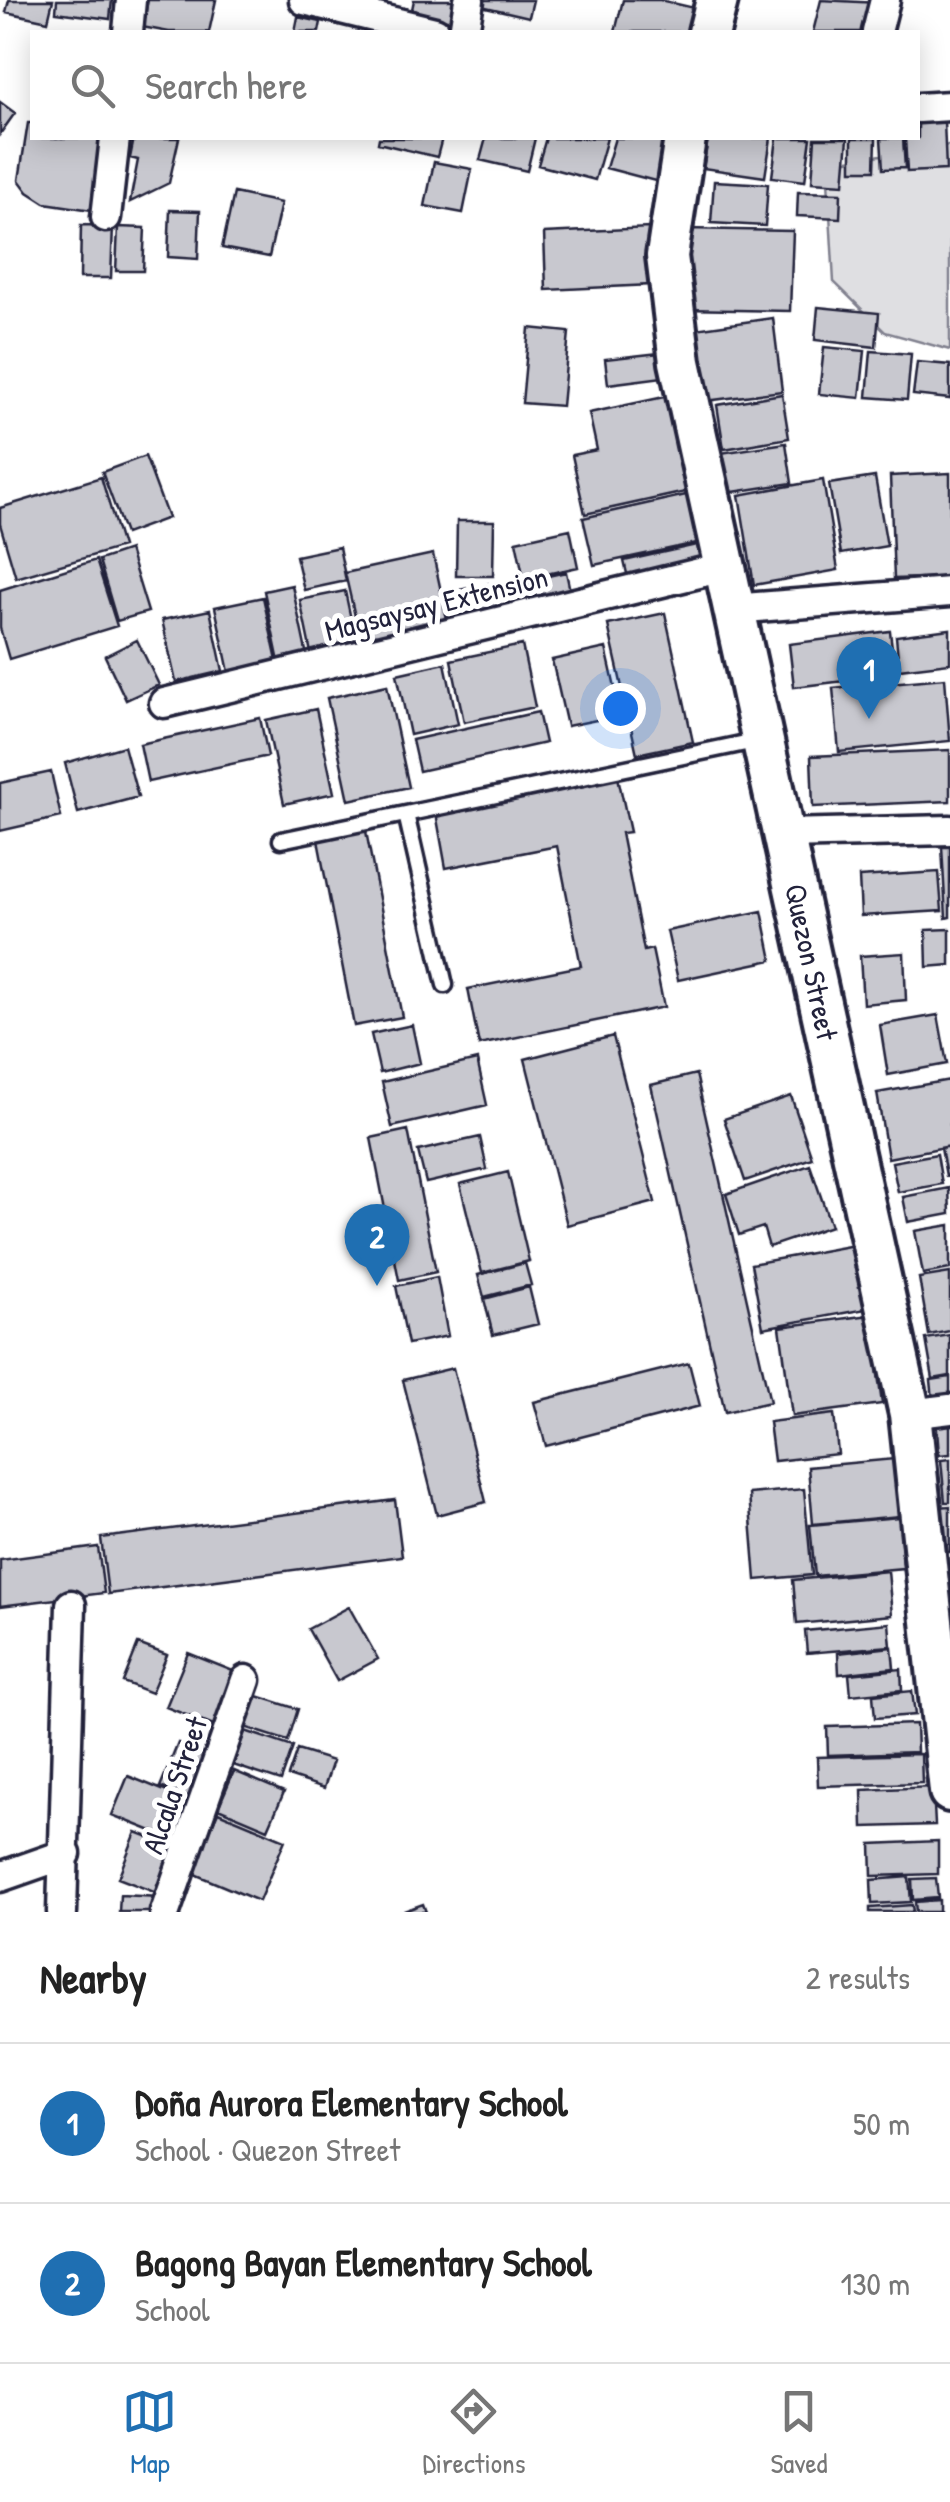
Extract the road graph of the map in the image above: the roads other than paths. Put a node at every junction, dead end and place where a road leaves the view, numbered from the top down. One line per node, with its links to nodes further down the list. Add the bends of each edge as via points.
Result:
1 (131, 0): 6 (street)
2 (304, 0): 7 (street)
3 (469, 0): 8 (street)
4 (717, 0): 9 (main road)
5 (884, 0): 10 (street)
6 (128, 30)
7 (426, 30)
8 (464, 30)
9 (710, 30)
10 (877, 30)
11 (950, 106): 12 (street)
12 (920, 108)
13 (116, 140): 15 (street)
14 (685, 140): 16 (main road, Quezon Street, via 667,256 680,362)
15 (106, 216)
16 (724, 566): 18 (main road, Quezon Street); 19 (street, Magsaysay Extension)
17 (950, 592): 18 (street)
18 (732, 608): 20 (main road, Quezon Street)
19 (164, 704)
20 (762, 740): 21 (lane); 23 (main road, Quezon Street)
21 (406, 814): 24 (lane); 25 (lane)
22 (950, 830): 23 (street)
23 (785, 834): 27 (main road, Quezon Street)
24 (280, 840)
25 (444, 985)
26 (950, 1409): 27 (street)
27 (910, 1414): 30 (main road, Quezon Street)
28 (71, 1605): 31 (street)
29 (246, 1680): 34 (street, Alcala Street)
30 (949, 1769)
31 (66, 1854): 32 (street); 33 (street)
32 (0, 1876)
33 (62, 1912)
34 (164, 1912)

